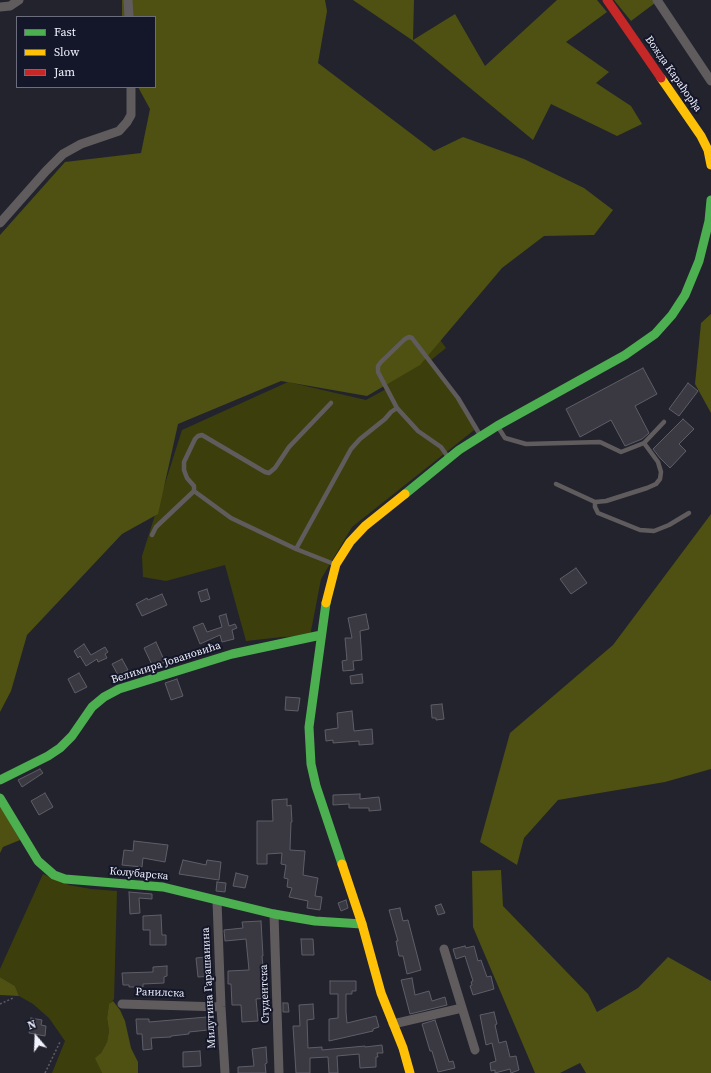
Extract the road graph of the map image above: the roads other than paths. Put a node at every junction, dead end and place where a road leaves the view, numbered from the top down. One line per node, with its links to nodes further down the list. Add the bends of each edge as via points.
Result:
1 (19, 0): 5 (street, via 10,6)
2 (128, 0): 6 (street)
3 (607, 0): 9 (main road, Вожда Карађорђа, via 702,136)
4 (657, 0): 7 (street)
5 (0, 7)
6 (129, 16)
7 (711, 81)
8 (131, 88): 11 (street, via 131,115 119,131 81,144 63,154)
9 (711, 160)
10 (711, 200): 15 (main road, via 699,261 685,295 655,334 625,355)
11 (0, 223)
12 (331, 403): 20 (lane, via 288,447 269,473 202,435 198,436 184,462 184,470 194,486)
13 (397, 408): 16 (lane, via 377,370 381,362 409,337 458,398); 18 (lane, via 418,431 441,447); 24 (lane, via 351,449)
14 (664, 422): 17 (lane)
15 (497, 426): 16 (main road); 17 (lane, via 505,438 526,444 600,442 621,452)
16 (481, 436): 18 (main road)
17 (644, 444): 21 (lane, via 658,462 661,472 656,484 606,501)
18 (449, 459): 25 (main road, via 365,526 350,542)
19 (556, 484): 21 (lane)
20 (194, 491): 23 (lane, via 156,527); 24 (lane, via 231,518)
21 (595, 502): 22 (lane, via 598,513 640,530 654,531)
22 (689, 513)
23 (152, 535)
24 (296, 549): 25 (lane)
25 (336, 564): 26 (main road)
26 (321, 635): 27 (main road, Велимира Јовановића, via 232,654 119,689 92,707 72,736 60,748); 31 (main road, via 309,727 311,764)
27 (0, 780)
28 (0, 798): 29 (main road, Колубарска, via 38,861 54,875 80,881 163,887)
29 (217, 901): 30 (main road, Колубарска); 34 (street, Милутина Гарашанина)
30 (274, 914): 31 (main road, Колубарска, via 315,921); 39 (street, Студентска)
31 (362, 924): 36 (main road, via 381,993)
32 (444, 949): 35 (street)
33 (122, 1004): 34 (street, Ранилска)
34 (221, 1007): 38 (street, Милутина Гарашанина)
35 (462, 1008): 36 (street); 37 (street)
36 (393, 1024): 40 (main road)
37 (475, 1050)
38 (225, 1073)
39 (279, 1073)
40 (410, 1073)

